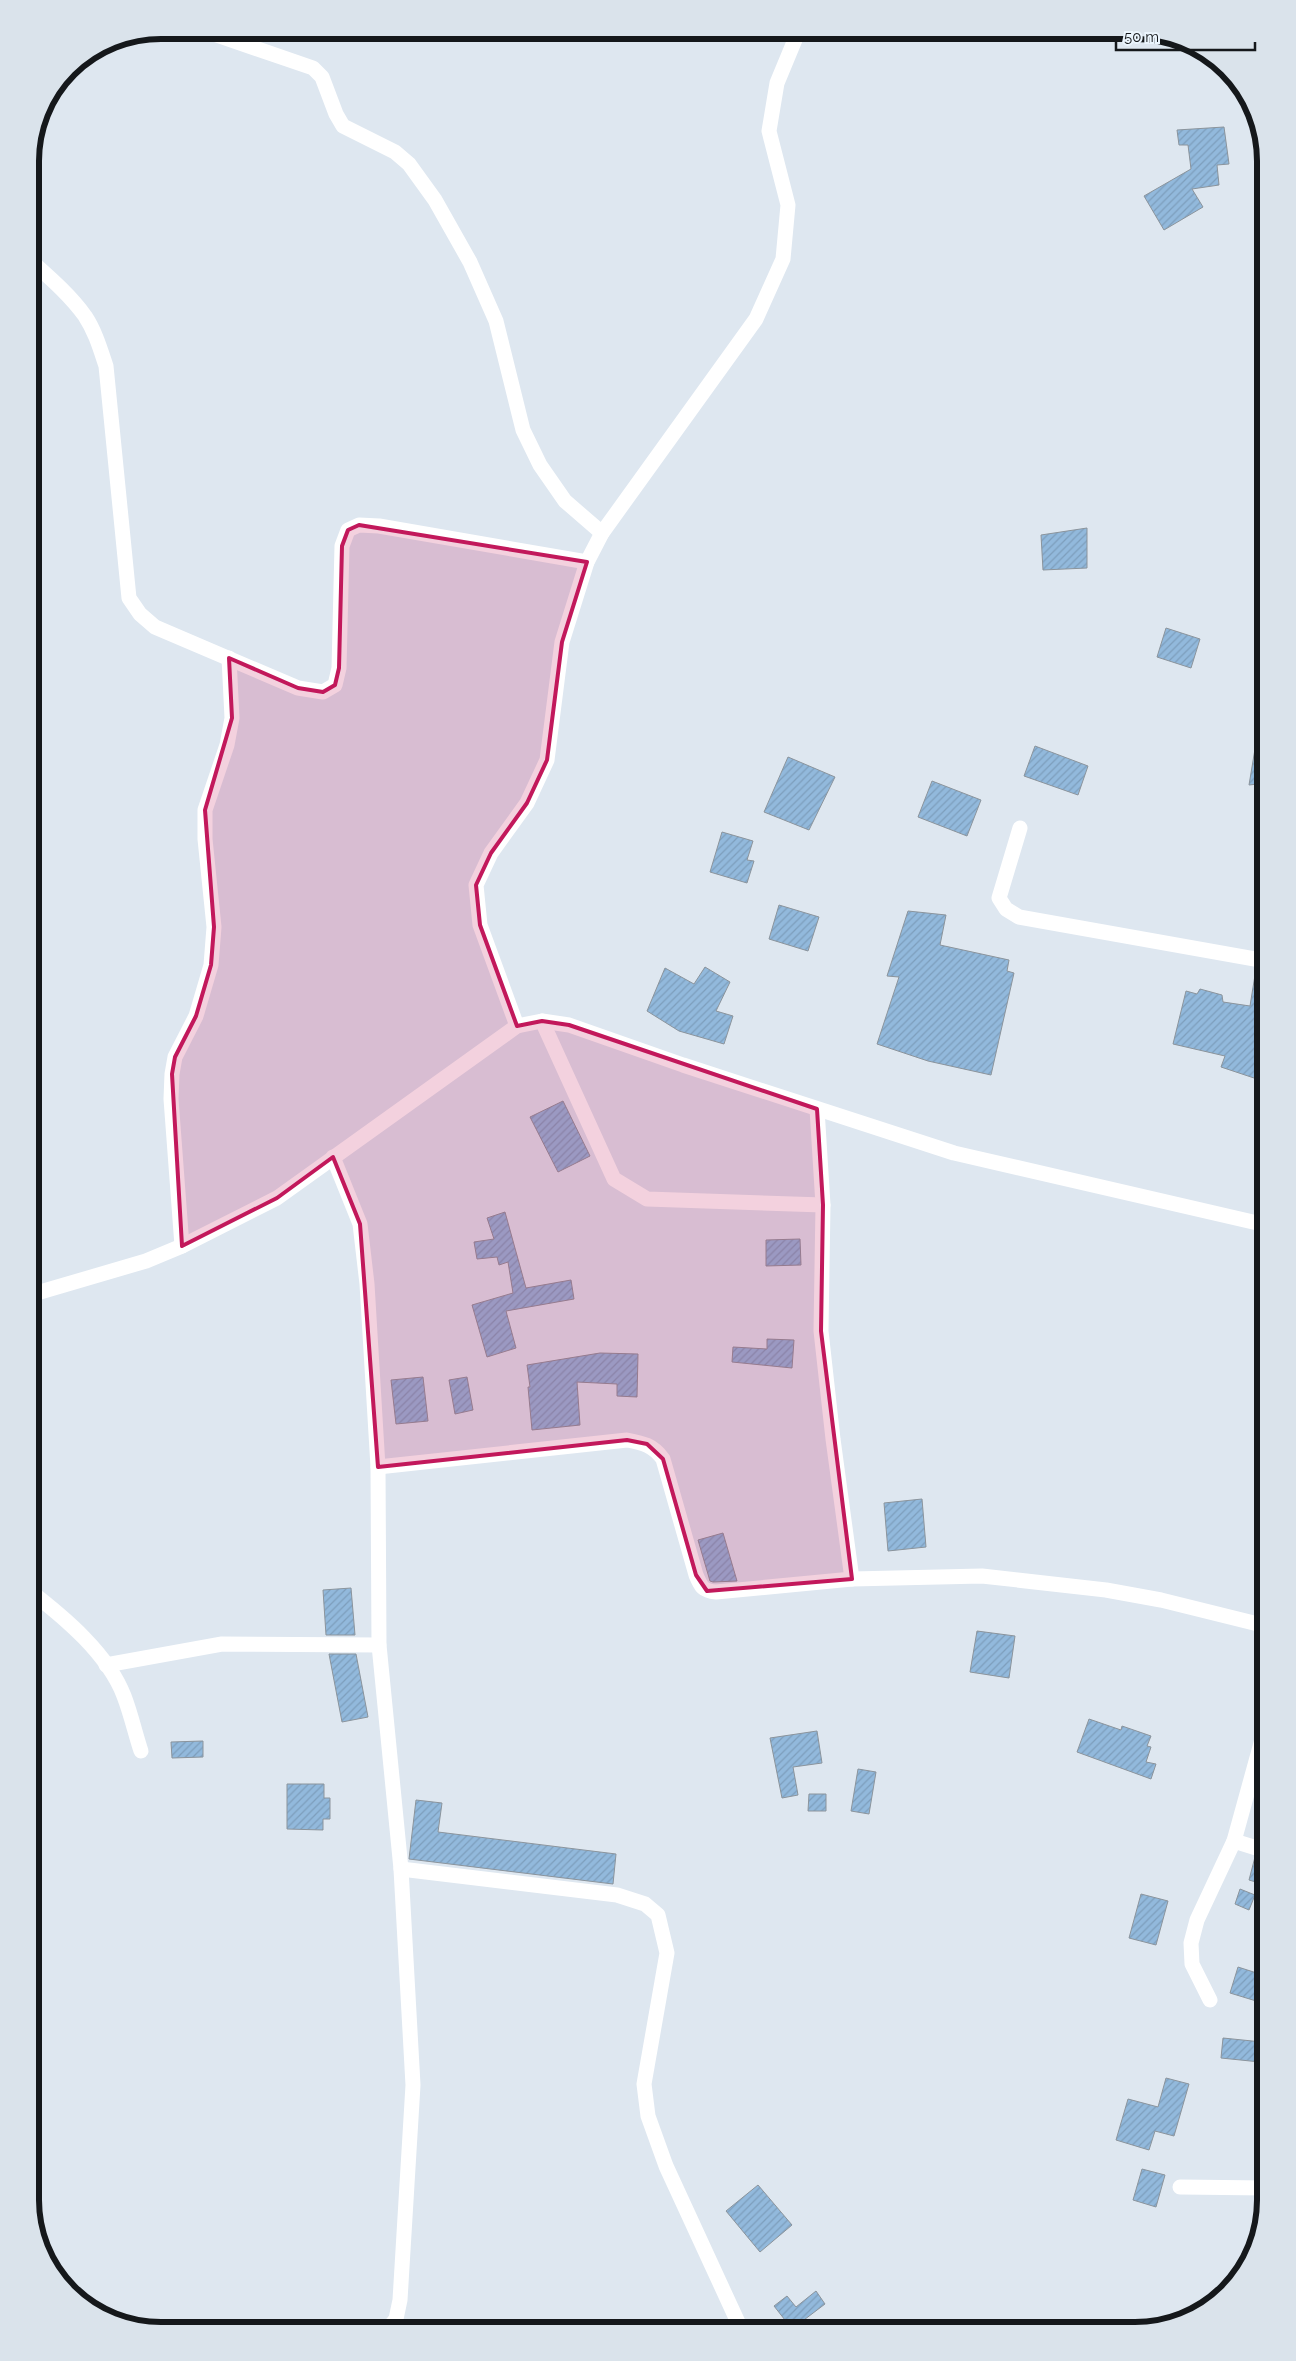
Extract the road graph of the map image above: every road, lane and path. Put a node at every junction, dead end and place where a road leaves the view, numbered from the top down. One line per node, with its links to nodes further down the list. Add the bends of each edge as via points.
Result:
1 (228, 39): 4 (street, via 313,68 322,77 343,126 395,152 409,164 440,208 470,262 496,321 523,430 540,465 565,501)
2 (795, 39): 4 (street, via 777,83 769,131 788,204 783,259 756,320)
3 (39, 268): 6 (street, via 84,316 98,340 106,366 129,598 155,627)
4 (602, 533): 5 (street)
5 (587, 562): 6 (street, via 359,525 348,530 342,546 339,668 335,685 323,692 298,688); 10 (street, via 562,642 547,760 527,803 491,853 476,885 480,925)
6 (229, 658): 15 (street, via 232,718 227,745 205,810 214,927 211,965 196,1016 175,1057 172,1074)
7 (1020, 828): 8 (street, via 999,898 1006,910 1019,917)
8 (1257, 959)
9 (542, 1021): 10 (street); 11 (street, via 569,1025); 13 (street, via 614,1179 626,1188 647,1199)
10 (517, 1026): 12 (street)
11 (818, 1109): 13 (street); 14 (street, via 954,1153)
12 (333, 1158): 15 (street, via 277,1198); 17 (street, via 360,1224 367,1284)
13 (823, 1205): 18 (street, via 821,1331)
14 (1257, 1222)
15 (182, 1246): 16 (street, via 146,1261)
16 (39, 1291)
17 (378, 1466): 18 (street, via 627,1440 647,1444 663,1459 696,1575 701,1587 707,1591); 21 (street)
18 (852, 1579): 20 (street, via 982,1576 1161,1600)
19 (39, 1599): 22 (street, via 78,1632)
20 (1257, 1624)
21 (379, 1645): 22 (street, via 222,1644); 27 (street)
22 (106, 1665): 23 (street, via 123,1695)
23 (141, 1751)
24 (1257, 1758): 25 (street)
25 (1234, 1841): 26 (street); 28 (street, via 1196,1920 1191,1943 1192,1964)
26 (1257, 1848)
27 (401, 1869): 31 (street, via 413,2085 400,2300); 32 (street, via 617,1895 645,1904 658,1915 667,1953 644,2084 648,2116 666,2166)
28 (1210, 2000)
29 (1180, 2187): 30 (street)
30 (1257, 2188)
31 (394, 2322)
32 (738, 2322)

